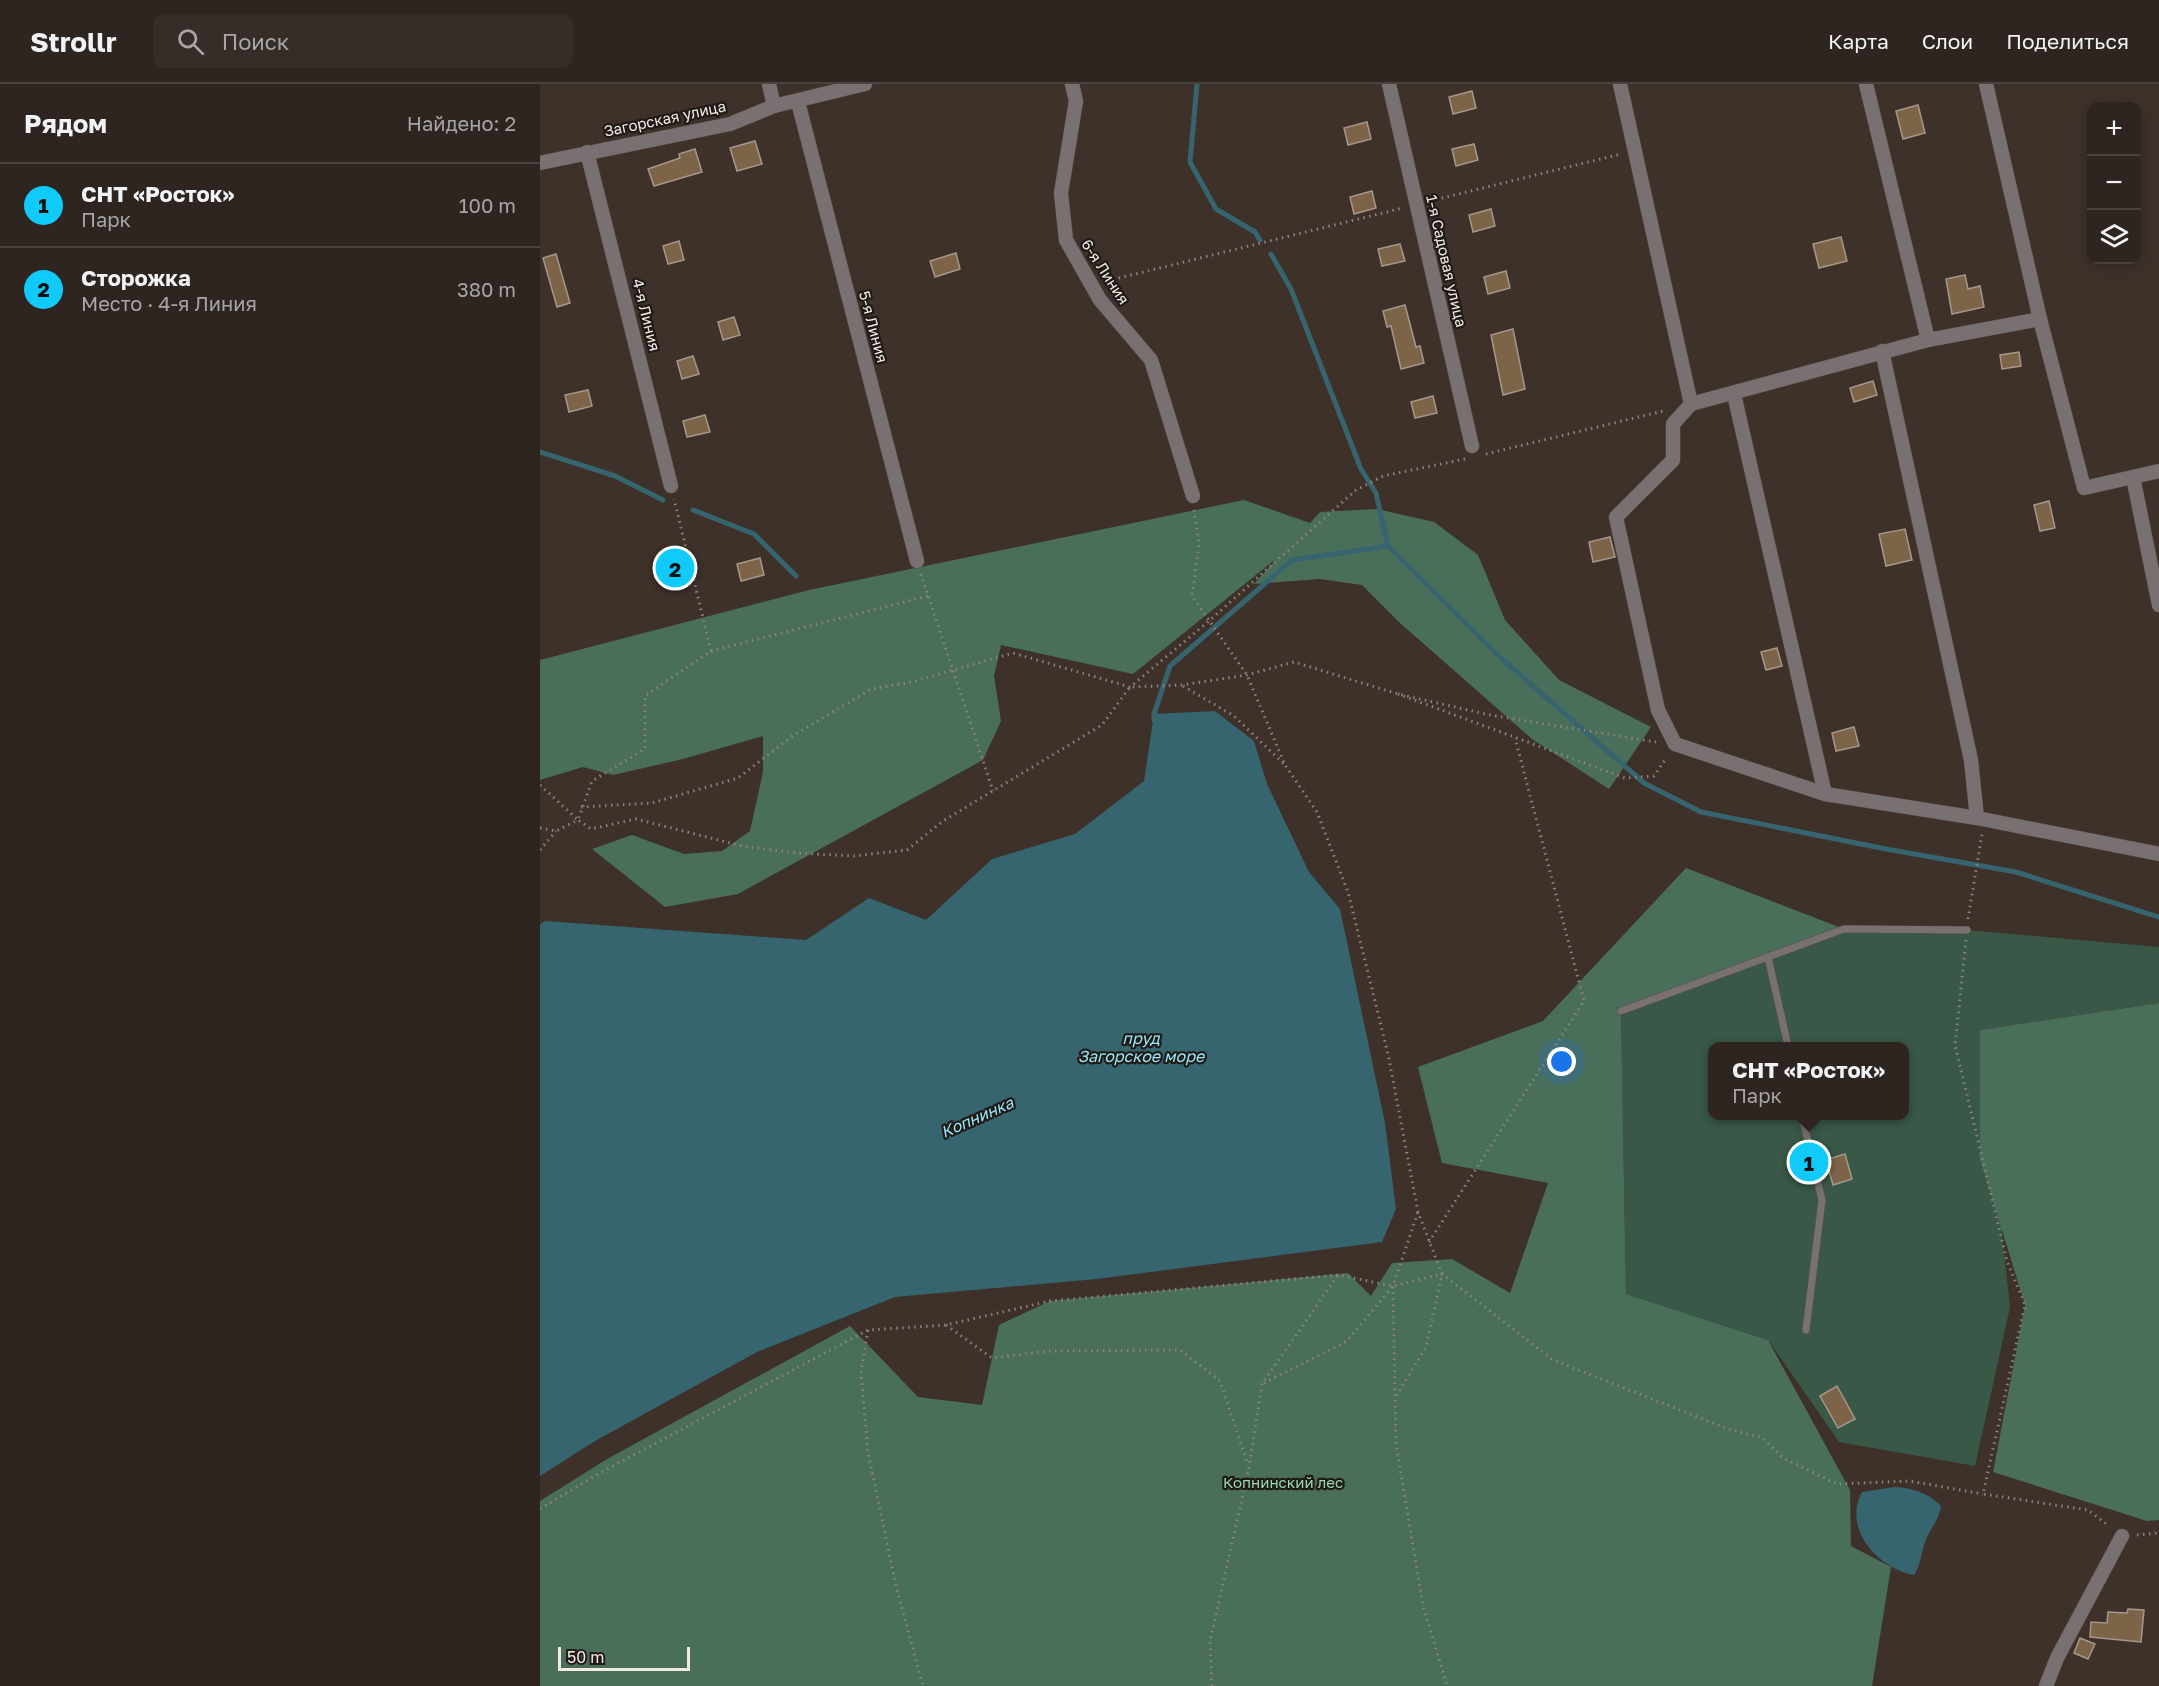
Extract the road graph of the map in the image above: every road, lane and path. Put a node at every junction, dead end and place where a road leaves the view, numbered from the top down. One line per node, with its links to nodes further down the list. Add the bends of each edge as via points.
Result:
1 (769, 84): 9 (street)
2 (865, 84): 8 (street, Загорская улица)
3 (1072, 84): 14 (street, 6-я Линия, via 1076,101 1062,205 1066,240)
4 (1389, 84): 13 (street, 1-я Садовая улица)
5 (1620, 84): 10 (street)
6 (1866, 84): 16 (street)
7 (1986, 84): 15 (street)
8 (798, 102): 9 (street, Загорская улица); 26 (street, 5-я Линия)
9 (774, 106): 11 (street, Загорская улица, via 730,124)
10 (1635, 150): 13 (path); 19 (street)
11 (587, 152): 12 (street, Загорская улица); 24 (street, 4-я Линия)
12 (540, 163)
13 (1416, 205): 14 (path); 20 (street, 1-я Садовая улица)
14 (1092, 285): 25 (street, 6-я Линия, via 1151,360)
15 (2040, 319): 16 (street); 23 (street, via 2084,488)
16 (1928, 340): 17 (street)
17 (1882, 351): 18 (street); 43 (street, via 1971,760)
18 (1734, 394): 19 (street); 41 (street)
19 (1691, 404): 21 (path); 37 (street, via 1672,424 1673,460 1616,517 1658,710)
20 (1473, 451): 29 (path, via 1383,476 1356,490)
21 (1485, 454)
22 (2159, 471): 23 (street)
23 (2133, 477): 28 (street)
24 (671, 486): 30 (path)
25 (1192, 496): 29 (path, via 1199,545 1192,596)
26 (917, 561): 27 (path)
27 (928, 596): 30 (path); 31 (path)
28 (2159, 605)
29 (1210, 623): 32 (path); 34 (path)
30 (711, 651): 42 (path, via 645,696 645,749 592,781)
31 (953, 670): 34 (path, via 1013,653); 40 (path); 42 (path, via 871,689 792,737 738,778 652,803)
32 (1247, 675): 33 (path); 35 (path, via 1294,662); 38 (path)
33 (1182, 685): 34 (path); 38 (path, via 1234,716)
34 (1130, 687): 40 (path, via 1102,725)
35 (1398, 694): 36 (path); 37 (path, via 1490,715)
36 (1515, 738): 37 (path, via 1625,778 1654,776); 55 (path, via 1584,1001)
37 (1675, 744): 41 (street)
38 (1285, 765): 54 (path, via 1317,812 1348,892 1388,1054)
39 (540, 785): 44 (path)
40 (993, 791): 44 (path, via 942,821 907,850 853,856 742,846 636,819 591,829)
41 (1825, 794): 43 (street)
42 (581, 807): 44 (path)
43 (1977, 818): 48 (street); 49 (path, via 1983,828)
44 (578, 820): 46 (path)
45 (540, 828): 46 (path)
46 (556, 831): 47 (path)
47 (540, 850)
48 (2159, 854)
49 (1966, 930): 50 (lane, via 1844,929); 65 (path, via 1955,1045 2007,1261 2025,1305)
50 (1768, 957): 51 (lane); 52 (lane)
51 (1621, 1011)
52 (1787, 1042)
53 (1803, 1120): 61 (lane, via 1822,1200)
54 (1418, 1212): 55 (path); 58 (path)
55 (1429, 1242): 56 (path)
56 (1442, 1274): 58 (path); 63 (path, via 1426,1347); 65 (path, via 1553,1360 1728,1429 1763,1438 1783,1458 1837,1484 1910,1482)
57 (1338, 1275): 58 (path); 59 (path, via 1050,1301); 62 (path)
58 (1393, 1286): 62 (path, via 1347,1341); 63 (path)
59 (946, 1325): 60 (path); 64 (path, via 992,1358 1048,1351 1180,1350 1220,1381)
60 (868, 1330): 66 (path); 69 (path, via 861,1372 867,1452)
61 (1806, 1330)
62 (1262, 1384): 64 (path)
63 (1395, 1398): 71 (path, via 1396,1444 1423,1605)
64 (1249, 1467): 70 (path, via 1210,1642)
65 (1983, 1494): 68 (path, via 2088,1510)
66 (540, 1509)
67 (2159, 1533): 68 (path)
68 (2122, 1536): 72 (street)
69 (923, 1686)
70 (1212, 1686)
71 (1447, 1686)
72 (2046, 1686)

